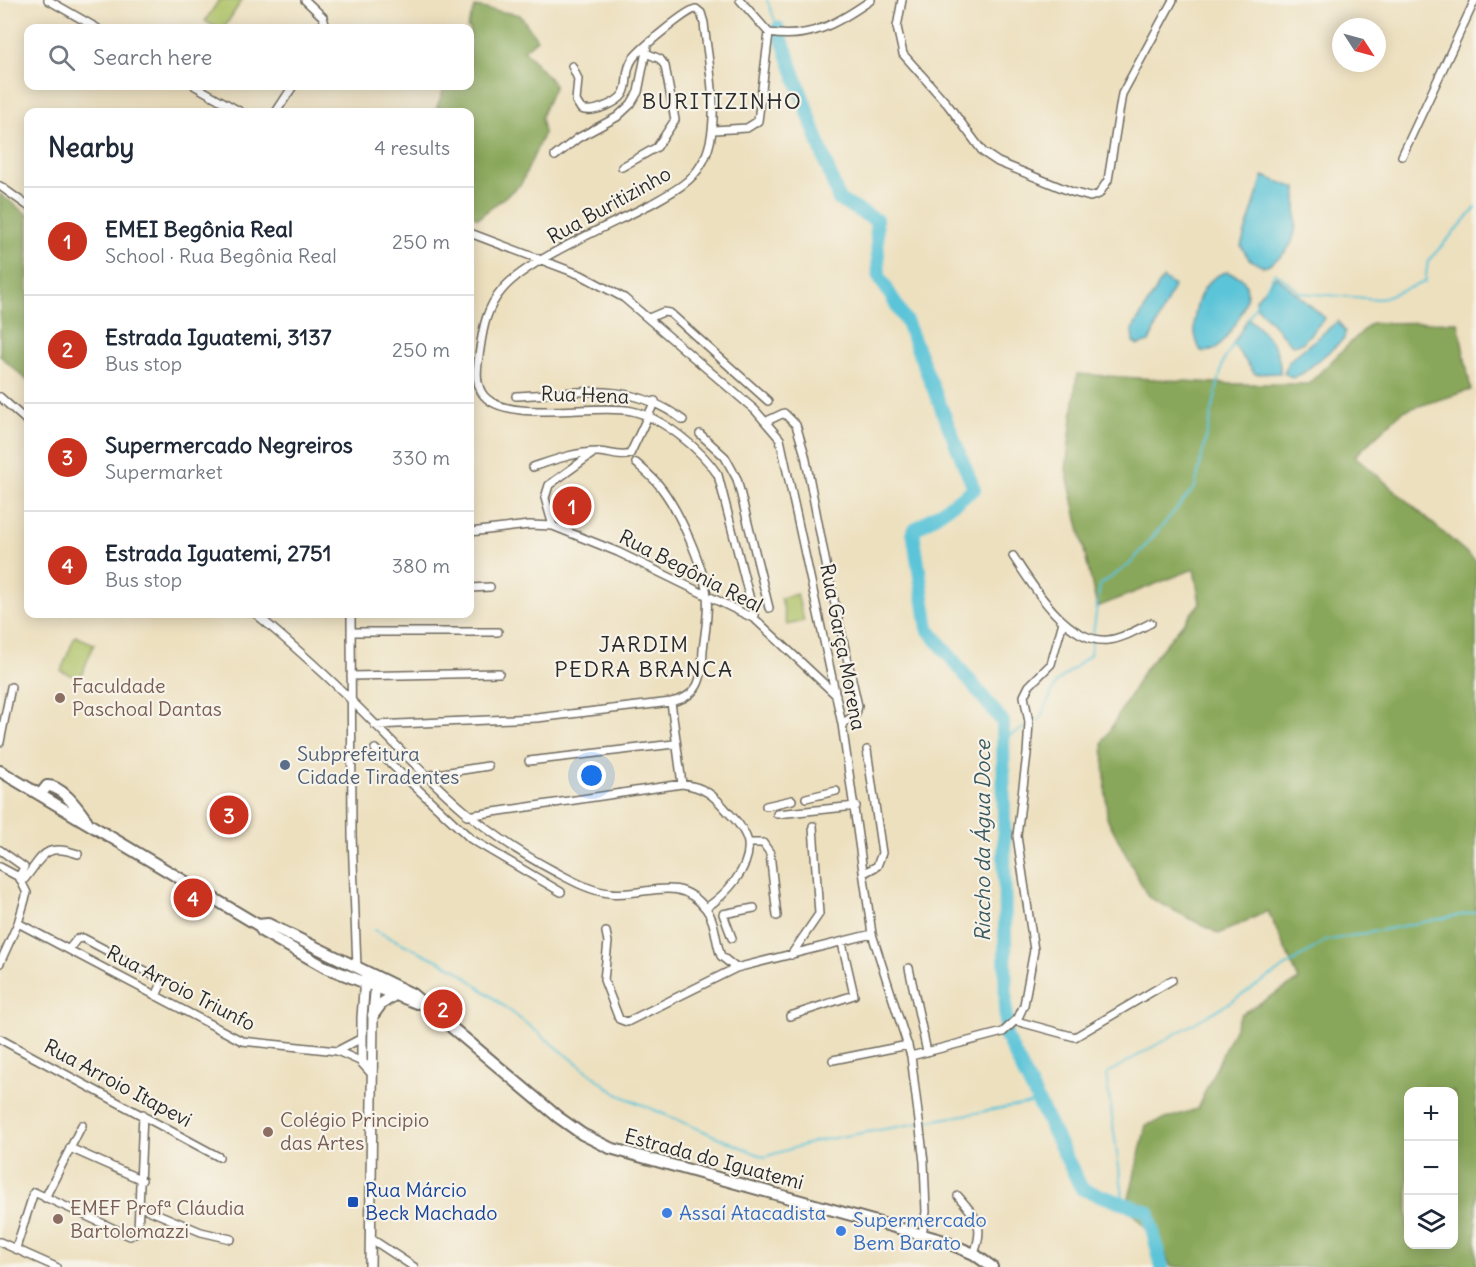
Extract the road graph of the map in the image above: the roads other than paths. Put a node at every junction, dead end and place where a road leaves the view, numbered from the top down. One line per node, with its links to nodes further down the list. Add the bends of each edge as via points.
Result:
1 (48, 0): 8 (street)
2 (306, 0): 9 (street)
3 (740, 0): 10 (street)
4 (871, 0): 10 (street, via 818,31 795,36)
5 (902, 0): 6 (street, via 897,27 903,54 983,152 998,162 1090,196 1099,194 1108,180 1118,112 1130,75)
6 (1173, 0)
7 (1475, 0): 19 (street)
8 (90, 24)
9 (325, 24)
10 (769, 33): 17 (street, via 758,121 747,128)
11 (646, 50): 12 (street, via 631,61 621,97 598,109 585,111 579,106 578,79); 17 (street, Rua Buritizinho, via 685,12 696,9 701,13); 18 (street, via 632,104); 20 (street, via 665,66 675,120 657,147)
12 (572, 66)
13 (202, 90): 15 (street)
14 (290, 90): 16 (street)
15 (234, 108)
16 (279, 108)
17 (714, 130): 24 (street, Rua Buritizinho, via 701,165 687,181)
18 (555, 156)
19 (1402, 156)
20 (622, 167)
21 (0, 186): 22 (street)
22 (24, 203)
23 (474, 234): 24 (street, Rua Garça Morena)
24 (544, 260): 25 (street, Rua Garça Morena, via 604,286); 30 (street, Rua Hena, via 514,278 490,306 477,369 482,392 492,402 507,408 622,410)
25 (649, 318): 29 (street, via 670,313); 33 (street, Rua Garça Morena)
26 (516, 396): 28 (street, via 617,392)
27 (0, 397): 31 (street)
28 (655, 401): 30 (street); 32 (street)
29 (768, 401)
30 (648, 417): 35 (street, via 632,451 623,456); 41 (street, Rua Hena, via 679,436 712,466 722,486)
31 (24, 418)
32 (683, 420)
33 (768, 421): 57 (street, Rua Garça Morena, via 780,439 788,463); 60 (street, via 784,413 790,416 805,454 858,706 856,714)
34 (700, 434): 39 (street, via 732,466)
35 (595, 452): 37 (street); 38 (street, via 549,484 545,498)
36 (636, 463): 45 (street, via 656,480 670,502 691,546)
37 (533, 467)
38 (553, 526): 40 (street, Rua Begônia Real, via 519,525); 45 (street, Rua Begônia Real, via 618,552)
39 (749, 526): 41 (street); 46 (street)
40 (474, 531)
41 (734, 531): 49 (street, Rua Hena)
42 (1013, 556): 50 (street)
43 (490, 587): 44 (street)
44 (474, 588)
45 (707, 596): 49 (street, Rua Begônia Real); 59 (street, via 701,676 692,693)
46 (769, 608)
47 (260, 618): 58 (street)
48 (351, 618): 52 (street)
49 (755, 619): 57 (street, Rua Begônia Real)
50 (1063, 622): 51 (street, via 1091,638 1109,640); 117 (street, via 1051,663 1024,696 1028,743 1017,836 1034,950 1024,1005)
51 (1151, 623)
52 (351, 632): 53 (street); 55 (street)
53 (498, 632)
54 (499, 673): 55 (street)
55 (351, 676): 58 (street)
56 (11, 687): 62 (street)
57 (837, 695): 60 (street, Rua Garça Morena)
58 (352, 700): 61 (street); 106 (street, via 354,915)
59 (671, 702): 61 (street, via 537,718); 63 (street)
60 (842, 724): 75 (street, Rua Garça Morena)
61 (375, 725): 69 (street)
62 (0, 742)
63 (675, 744): 66 (street); 70 (street)
64 (375, 749): 82 (street)
65 (867, 750): 87 (street, via 882,853 877,866)
66 (530, 761)
67 (488, 766): 69 (street)
68 (0, 771): 96 (main road, Estrada do Iguatemi)
69 (424, 776): 79 (street)
70 (682, 784): 79 (street); 83 (street, via 697,786 713,795 737,821)
71 (836, 791): 72 (street)
72 (817, 796): 73 (street); 76 (street)
73 (806, 798)
74 (766, 806): 77 (street, via 788,801)
75 (855, 806): 76 (street); 87 (street, Rua Garça Morena)
76 (819, 810): 77 (street)
77 (787, 813): 78 (street)
78 (777, 814)
79 (467, 816): 80 (street)
80 (480, 826): 82 (street); 91 (street, via 524,855 583,885 608,893 673,887)
81 (813, 826): 102 (street, via 819,914)
82 (471, 839): 89 (street)
83 (748, 843): 90 (street, via 742,866); 94 (street, via 763,843 770,854)
84 (0, 850): 88 (street, via 24,867)
85 (78, 855): 88 (street, via 61,849 48,851)
86 (0, 867): 88 (street)
87 (864, 873): 98 (street, Rua Garça Morena)
88 (21, 879): 95 (street, via 27,888 27,899)
89 (561, 892)
90 (719, 899): 91 (street); 93 (street)
91 (706, 908): 104 (street, via 721,956)
92 (754, 908): 93 (street)
93 (723, 914): 99 (street)
94 (777, 916)
95 (18, 923): 101 (street, Rua Arroio Triunfo); 103 (street)
96 (263, 927): 106 (main road, Estrada do Iguatemi); 107 (main road, Estrada do Iguatemi)
97 (606, 932): 104 (street, via 604,980 619,1019 627,1022)
98 (872, 934): 100 (street); 120 (street, Rua Garça Morena)
99 (732, 938)
100 (842, 943): 102 (street); 116 (street, via 854,995)
101 (69, 949): 113 (street, Rua Arroio Triunfo); 113 (street, via 83,938 157,977 161,985)
102 (791, 955): 104 (street)
103 (0, 963)
104 (736, 968)
105 (909, 968): 122 (street)
106 (362, 970): 107 (main road, via 353,976); 108 (main road, Estrada do Iguatemi); 110 (main road)
107 (335, 972): 110 (main road, Estrada do Iguatemi)
108 (377, 976): 111 (main road); 114 (main road, Estrada do Iguatemi, via 402,988)
109 (1172, 980): 117 (street, via 1075,1037)
110 (364, 984): 111 (main road, Estrada do Iguatemi); 118 (main road)
111 (376, 988): 112 (main road, Estrada do Iguatemi); 115 (main road)
112 (396, 994): 114 (main road, Estrada do Iguatemi); 115 (main road)
113 (156, 996): 121 (street, Rua Arroio Triunfo, via 242,1041)
114 (428, 1008): 135 (main road, Estrada do Iguatemi, via 558,1117 610,1148)
115 (373, 1015): 126 (main road)
116 (790, 1016)
117 (1016, 1021): 122 (street, via 1003,1032)
118 (362, 1038): 121 (street); 125 (main road)
119 (0, 1039): 127 (street, Rua Arroio Itapevi)
120 (908, 1045): 123 (street, Rua Garça Morena); 124 (street)
121 (337, 1051): 125 (street, Rua Arroio Triunfo)
122 (927, 1052): 123 (street)
123 (911, 1056): 135 (street, Rua Garça Morena, via 924,1162 926,1212)
124 (833, 1060)
125 (362, 1062): 126 (main road)
126 (372, 1073): 136 (main road)
127 (143, 1114): 130 (street, Rua Arroio Itapevi); 131 (street)
128 (82, 1125): 129 (street)
129 (70, 1148): 131 (street); 133 (street)
130 (219, 1157)
131 (142, 1180): 134 (street)
132 (958, 1196): 140 (street, via 978,1222 981,1235)
133 (45, 1198): 134 (street, via 130,1236 139,1228); 139 (street, via 34,1192)
134 (141, 1207): 137 (street, via 201,1232)
135 (922, 1234): 140 (main road, Estrada do Iguatemi)
136 (370, 1238): 143 (main road); 144 (street)
137 (231, 1239)
138 (0, 1242): 139 (street)
139 (16, 1248): 141 (street)
140 (974, 1254): 145 (main road, Estrada do Iguatemi)
141 (48, 1265): 142 (street)
142 (56, 1267)
143 (370, 1267)
144 (414, 1267)
145 (992, 1267)

